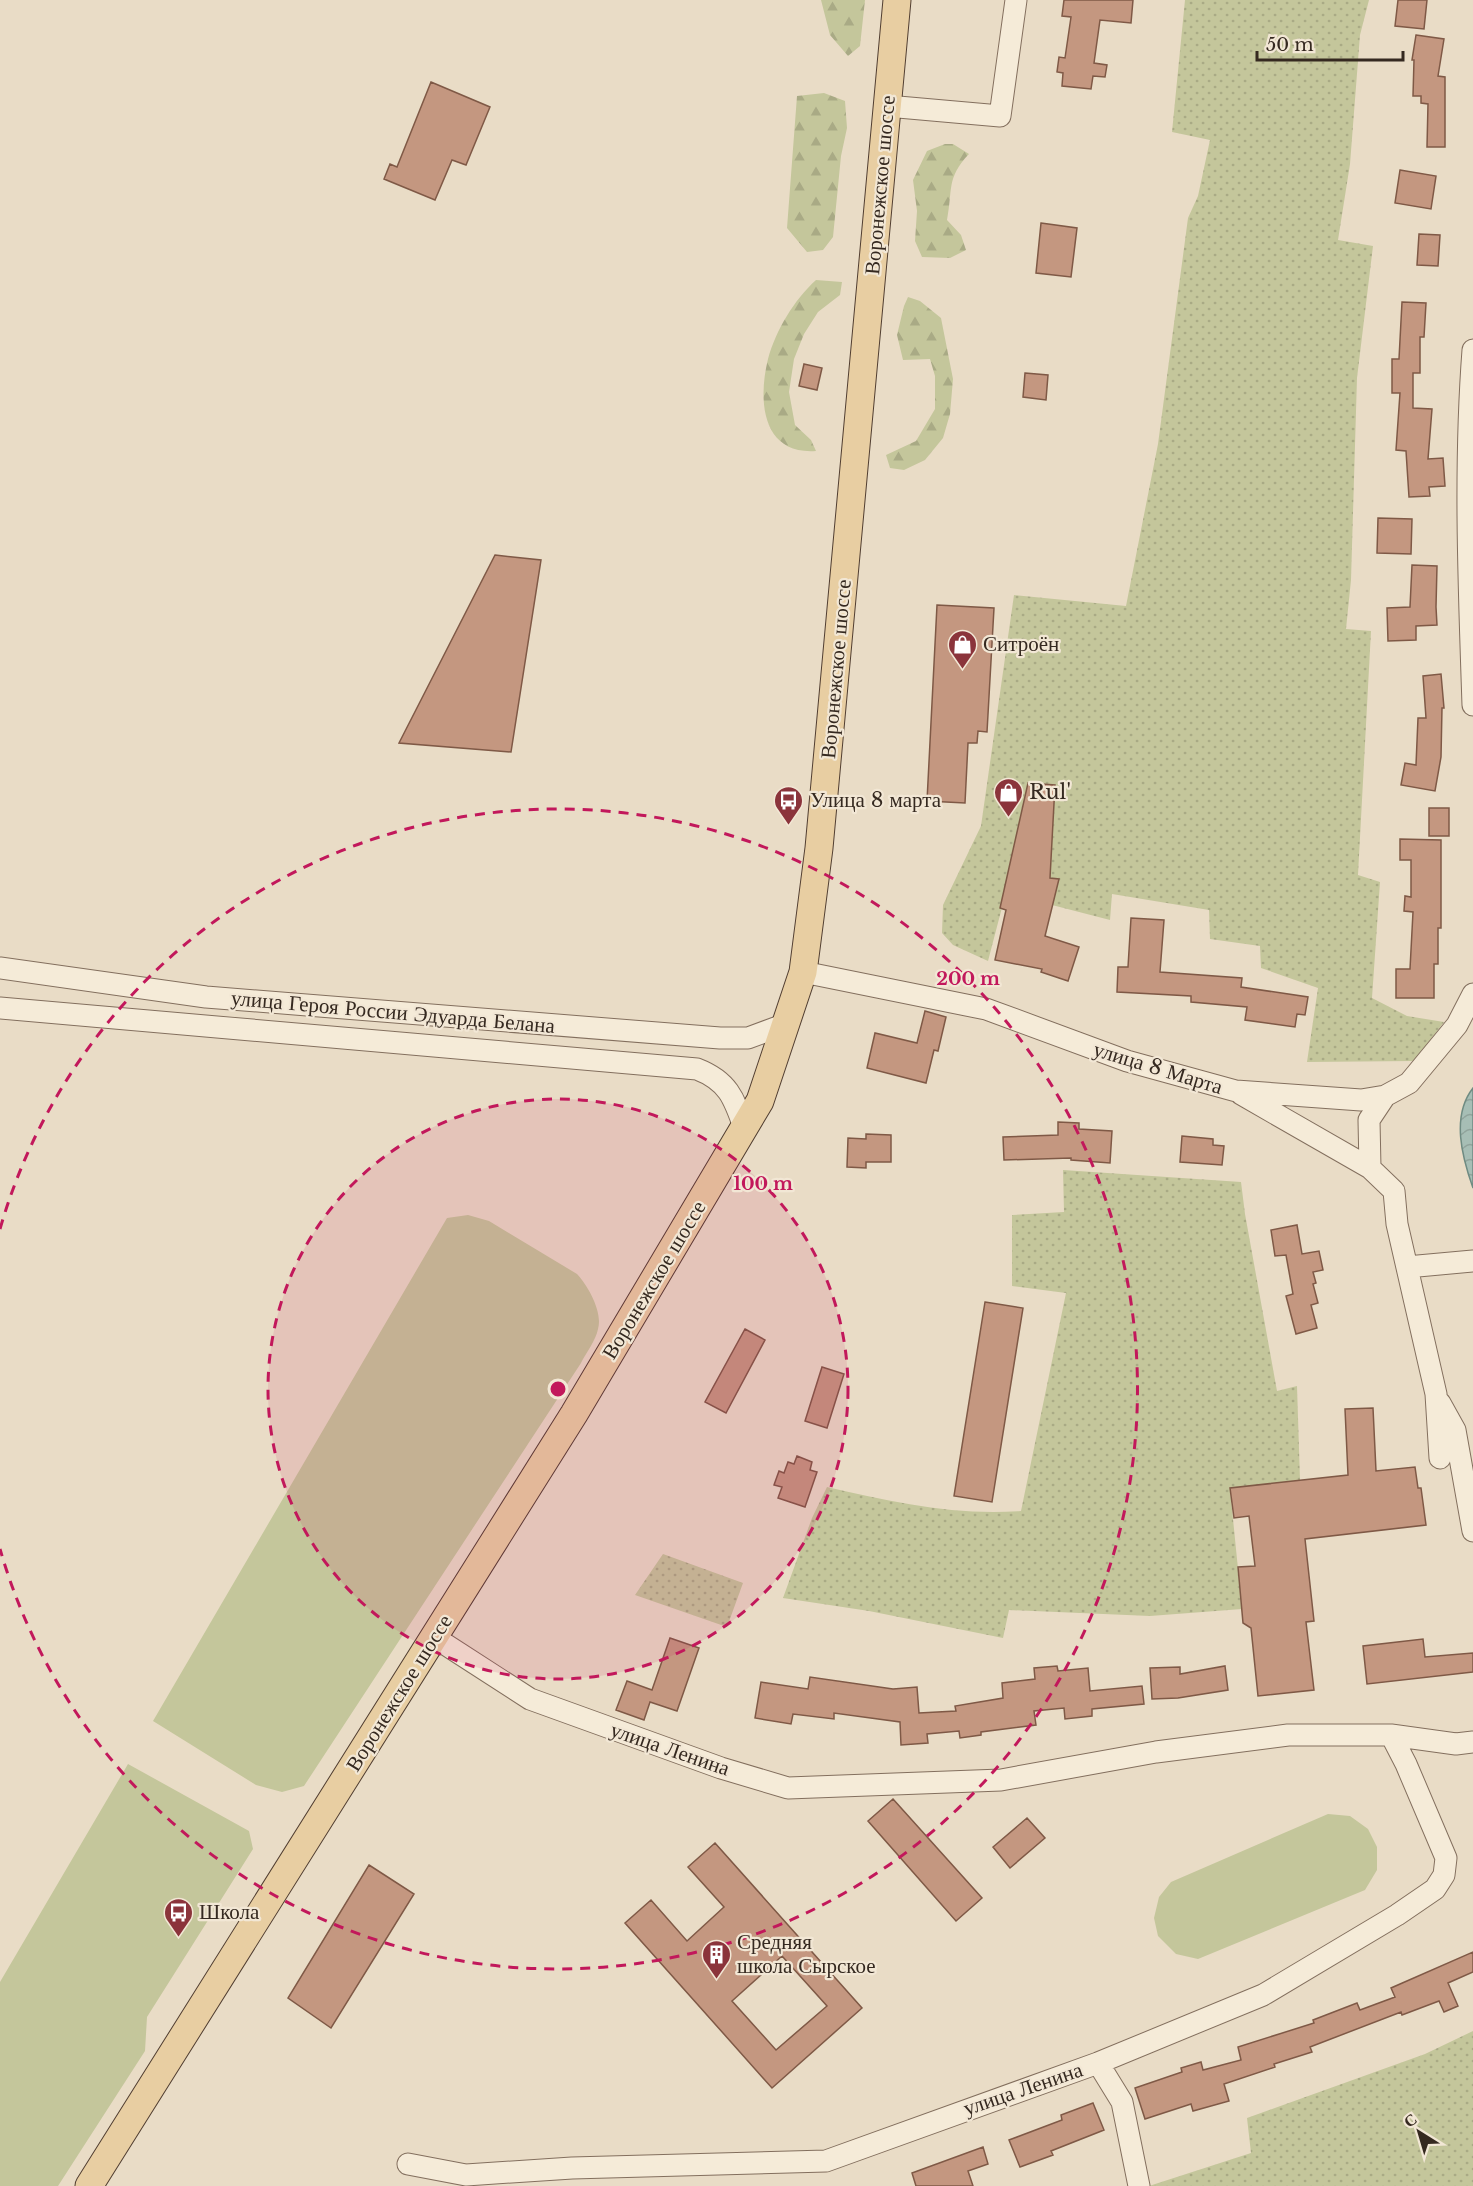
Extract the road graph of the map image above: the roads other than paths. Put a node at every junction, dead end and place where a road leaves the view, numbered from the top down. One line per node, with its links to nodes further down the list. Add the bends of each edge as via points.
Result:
1 (897, 0): 3 (main road, Воронежское шоссе)
2 (1016, 0): 3 (street, via 1000,116)
3 (887, 105): 7 (main road, Воронежское шоссе, via 819,848)
4 (1473, 350): 5 (street, via 1467,514)
5 (1473, 705)
6 (0, 968): 10 (street, улица Героя России Эдуарда Белана, via 206,997 720,1038 748,1038)
7 (803, 972): 10 (main road, Воронежское шоссе); 11 (street, улица 8 Марта, via 986,1009 1127,1061)
8 (1473, 994): 12 (street, улица 8 Марта, via 1457,1024 1409,1083)
9 (0, 1008): 13 (street, улица Героя России Эдуарда Белана, via 698,1069 726,1087)
10 (786, 1024): 13 (main road, Воронежское шоссе, via 760,1101)
11 (1236, 1091): 12 (street, улица 8 Марта, via 1361,1100); 14 (street)
12 (1385, 1096): 14 (street, via 1369,1120)
13 (744, 1127): 20 (main road, Воронежское шоссе, via 574,1414)
14 (1370, 1168): 16 (street, via 1395,1191 1397,1224)
15 (1473, 1261): 16 (street)
16 (1407, 1267): 17 (street)
17 (1436, 1394): 18 (street); 19 (street, via 1455,1430)
18 (1440, 1458)
19 (1473, 1531)
20 (434, 1637): 21 (street, улица Ленина, via 530,1700 720,1768 788,1788 1001,1780 1156,1752 1288,1735); 25 (main road, Воронежское шоссе)
21 (1391, 1735): 22 (street, улица Ленина, via 1456,1744); 23 (street, улица Ленина, via 1446,1858 1444,1875 1435,1889 1263,1995)
22 (1473, 1742)
23 (1098, 2063): 24 (street, улица Ленина, via 826,2161 466,2175); 26 (street, via 1122,2102)
24 (408, 2164)
25 (89, 2186)
26 (1139, 2186)

